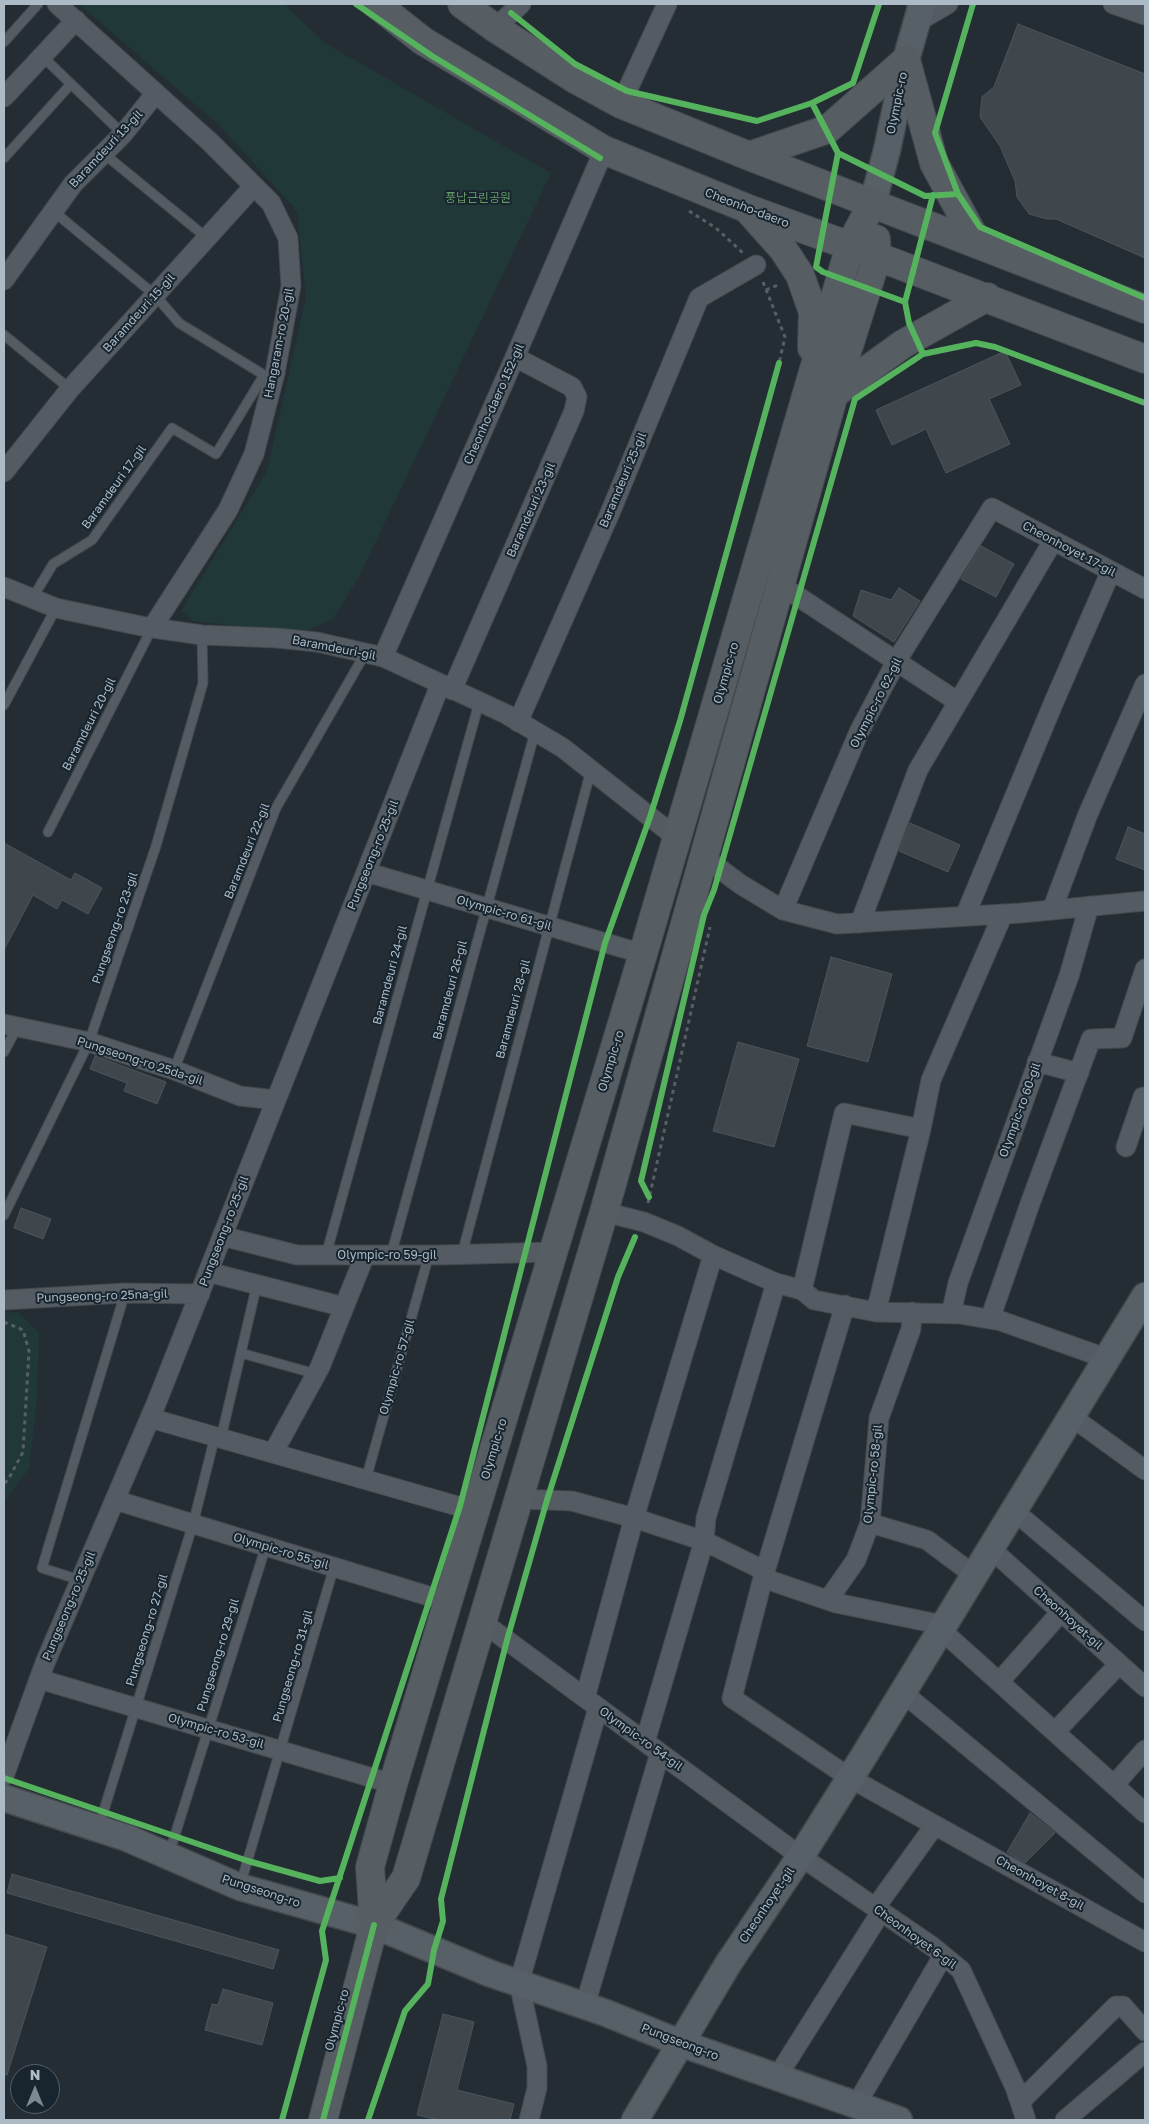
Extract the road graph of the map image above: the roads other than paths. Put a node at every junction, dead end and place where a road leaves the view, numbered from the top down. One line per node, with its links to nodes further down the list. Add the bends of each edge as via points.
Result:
1 (38, 4): 13 (lane)
2 (57, 4): 11 (street, Hangaram-ro 20-gil)
3 (376, 4): 21 (main road, Cheonho-daero, via 423,41)
4 (462, 4): 12 (main road)
5 (521, 4): 12 (street)
6 (666, 4): 19 (street)
7 (948, 4): 9 (street)
8 (1113, 4): 10 (street)
9 (920, 13): 15 (street, Olympic-ro)
10 (1145, 15)
11 (76, 20): 14 (street); 17 (street, Hangaram-ro 20-gil)
12 (495, 28): 19 (main road)
13 (4, 42)
14 (42, 56): 16 (lane); 18 (street)
15 (906, 60): 23 (main road, via 828,129); 26 (street, Olympic-ro); 30 (main road, via 934,163)
16 (70, 84): 20 (lane); 24 (lane)
17 (156, 93): 20 (street, Baramdeuri 13-gil); 25 (street, Hangaram-ro 20-gil)
18 (4, 97)
19 (621, 104): 23 (main road)
20 (123, 134): 22 (street, Baramdeuri 13-gil)
21 (604, 150): 27 (main road, Cheonho-daero); 41 (street, Cheonho-daero 152-gil)
22 (103, 153): 28 (street, Baramdeuri 13-gil); 29 (lane)
23 (748, 156): 26 (main road)
24 (4, 158)
25 (254, 186): 29 (street, Baramdeuri 15-gil); 43 (street, Hangaram-ro 20-gil, via 271,203 288,238 290,286)
26 (873, 202): 30 (main road); 31 (main road, Olympic-ro); 32 (main road, Olympic-ro)
27 (746, 208): 31 (main road, Cheonho-daero); 44 (main road, via 783,249 800,275 813,312)
28 (53, 211): 34 (street, Baramdeuri 13-gil); 35 (lane)
29 (207, 238): 35 (street, Baramdeuri 15-gil)
30 (978, 244): 37 (main road)
31 (850, 246): 32 (main road, Cheonho-daero); 44 (main road, Olympic-ro, via 825,334)
32 (877, 257): 36 (main road, Cheonho-daero); 44 (main road, Olympic-ro)
33 (756, 264): 64 (street, Baramdeuri 25-gil, via 699,298 610,513)
34 (4, 280)
35 (155, 295): 43 (lane, via 179,323); 45 (street, Baramdeuri 15-gil)
36 (987, 297): 39 (main road, Cheonho-daero); 44 (main road)
37 (1145, 309)
38 (4, 335): 45 (lane)
39 (1101, 340): 40 (lane); 42 (main road, Cheonho-daero)
40 (1145, 349)
41 (515, 357): 57 (street, Cheonho-daero 152-gil); 60 (street, Baramdeuri 23-gil, via 572,387 577,397 574,411)
42 (1145, 359)
43 (269, 377): 53 (lane, Baramdeuri 17-gil, via 216,454 172,428 92,540 52,564); 55 (street, Hangaram-ro 20-gil, via 254,454 228,510)
44 (828, 386): 50 (main road, Olympic-ro); 68 (main road, Olympic-ro)
45 (70, 389): 46 (street, Baramdeuri 15-gil)
46 (4, 472)
47 (992, 508): 48 (street, Cheonhoyet 17-gil); 58 (street, Olympic-ro 62-gil)
48 (1053, 540): 49 (street, Cheonhoyet 17-gil); 61 (street)
49 (1111, 571): 52 (street, Cheonhoyet 17-gil); 78 (street)
50 (782, 586): 58 (street); 69 (main road, Olympic-ro)
51 (4, 587): 53 (street, Baramdeuri-gil)
52 (1145, 589)
53 (32, 599): 54 (street, Baramdeuri-gil)
54 (56, 608): 55 (street, Baramdeuri-gil); 63 (lane)
55 (152, 628): 56 (street, Baramdeuri-gil); 67 (lane, Baramdeuri 20-gil)
56 (202, 635): 57 (street, Baramdeuri-gil, via 317,642); 84 (lane, Pungseong-ro 23-gil, via 203,683 156,846)
57 (375, 655): 60 (street, Baramdeuri-gil); 87 (lane, Baramdeuri 22-gil, via 276,808)
58 (897, 660): 61 (street); 75 (street, Olympic-ro 62-gil, via 859,732)
59 (1145, 684): 76 (street, via 1088,814)
60 (446, 688): 62 (street, Baramdeuri-gil); 70 (street, Pungseong-ro 25-gil)
61 (958, 702): 79 (street, via 918,770)
62 (479, 703): 64 (street, Baramdeuri-gil); 71 (lane, Baramdeuri 24-gil)
63 (4, 705)
64 (518, 722): 65 (street, Baramdeuri-gil)
65 (535, 732): 66 (street, Baramdeuri-gil); 74 (lane, Baramdeuri 26-gil)
66 (591, 770): 68 (street, Baramdeuri-gil); 80 (lane, Baramdeuri 28-gil)
67 (48, 832)
68 (677, 838): 81 (main road, Olympic-ro)
69 (704, 857): 75 (street); 93 (main road, Olympic-ro)
70 (366, 872): 71 (street, Olympic-ro 61-gil); 90 (street, Pungseong-ro 25-gil)
71 (427, 890): 74 (street, Olympic-ro 61-gil); 98 (lane, Baramdeuri 24-gil)
72 (1145, 901): 73 (street)
73 (1089, 906): 76 (street); 86 (street, Olympic-ro 60-gil, via 1069,976)
74 (486, 908): 80 (street, Olympic-ro 61-gil); 100 (lane, Baramdeuri 26-gil)
75 (783, 910): 79 (street, via 837,924)
76 (1052, 910): 77 (street)
77 (1003, 914): 78 (street); 91 (street, via 931,1080)
78 (965, 916): 79 (street)
79 (860, 923)
80 (548, 926): 81 (street, Olympic-ro 61-gil); 97 (lane, Baramdeuri 28-gil)
81 (643, 954): 96 (main road, Olympic-ro)
82 (1145, 969): 88 (street, via 1122,1038 1091,1039)
83 (11, 1025): 84 (street, Pungseong-ro 25da-gil); 85 (lane)
84 (89, 1042): 87 (street, Pungseong-ro 25da-gil); 94 (lane, Pungseong-ro 23-gil)
85 (4, 1052)
86 (1037, 1062): 88 (street); 115 (street, Olympic-ro 60-gil, via 958,1283)
87 (174, 1070): 90 (street, Pungseong-ro 25da-gil, via 240,1096)
88 (1079, 1073): 116 (street)
89 (1145, 1097): 92 (street)
90 (276, 1100): 95 (street, Pungseong-ro 25-gil)
91 (921, 1129): 106 (street, via 844,1113); 113 (street)
92 (1126, 1146)
93 (604, 1212): 102 (street, via 644,1222); 126 (main road, Olympic-ro)
94 (4, 1215)
95 (222, 1236): 98 (street, Olympic-ro 59-gil, via 297,1255); 103 (street, Pungseong-ro 25-gil)
96 (553, 1252): 97 (street, Olympic-ro 59-gil); 128 (main road, Olympic-ro)
97 (462, 1254): 101 (street, Olympic-ro 59-gil)
98 (326, 1255): 99 (street, Olympic-ro 59-gil)
99 (365, 1255): 100 (street, Olympic-ro 59-gil); 112 (street)
100 (391, 1255): 101 (street, Olympic-ro 59-gil)
101 (429, 1255): 125 (lane, Olympic-ro 57-gil)
102 (713, 1255): 104 (street); 130 (street)
103 (208, 1272): 105 (street); 108 (street, Pungseong-ro 25-gil)
104 (776, 1283): 106 (street); 133 (street, via 706,1518)
105 (257, 1284): 112 (street); 117 (lane, Pungseong-ro 27-gil)
106 (802, 1290): 111 (street, via 814,1300)
107 (124, 1293): 108 (street, Pungseong-ro 25na-gil); 109 (street, Pungseong-ro 25na-gil); 139 (lane, via 42,1568)
108 (200, 1294): 121 (street, Pungseong-ro 25-gil)
109 (4, 1300)
110 (1144, 1302): 118 (street, Cheonhoyet-gil)
111 (845, 1306): 113 (street); 137 (street)
112 (344, 1307): 119 (street)
113 (876, 1312): 114 (street)
114 (912, 1312): 115 (street); 131 (street, Olympic-ro 58-gil, via 911,1329 879,1418)
115 (951, 1314): 116 (street)
116 (990, 1319): 118 (street)
117 (241, 1352): 119 (lane); 122 (lane, Pungseong-ro 27-gil)
118 (1108, 1359): 120 (street, Cheonhoyet-gil)
119 (316, 1374): 123 (street)
120 (1072, 1417): 124 (street); 129 (street, Cheonhoyet-gil)
121 (150, 1418): 122 (street); 127 (street, Pungseong-ro 25-gil)
122 (218, 1437): 123 (street); 132 (lane, Pungseong-ro 27-gil)
123 (272, 1453): 125 (street)
124 (1145, 1470)
125 (366, 1479): 128 (street)
126 (518, 1499): 130 (street, via 572,1501); 144 (main road, Olympic-ro)
127 (115, 1500): 132 (street, Olympic-ro 55-gil); 139 (street, Pungseong-ro 25-gil)
128 (476, 1510): 141 (main road, Olympic-ro)
129 (1014, 1512): 135 (street, Cheonhoyet-gil); 143 (street)
130 (634, 1518): 133 (street); 151 (street)
131 (870, 1523): 138 (street, via 927,1540); 140 (street, Olympic-ro 58-gil, via 856,1560)
132 (193, 1524): 134 (street, Olympic-ro 55-gil); 152 (lane, Pungseong-ro 27-gil)
133 (704, 1541): 137 (street); 155 (street)
134 (266, 1546): 136 (street, Olympic-ro 55-gil); 153 (lane, Pungseong-ro 29-gil)
135 (991, 1549): 138 (street, Cheonhoyet-gil); 142 (street, Cheonhoyet-gil)
136 (334, 1567): 141 (street, Olympic-ro 55-gil); 156 (lane, Pungseong-ro 31-gil)
137 (764, 1575): 140 (street); 158 (street, via 732,1698)
138 (974, 1575): 145 (street, Cheonhoyet-gil)
139 (80, 1580): 147 (street, Pungseong-ro 25-gil)
140 (828, 1600): 145 (street)
141 (448, 1602): 159 (main road, Olympic-ro)
142 (1061, 1612): 146 (street, Cheonhoyet-gil); 148 (street)
143 (1144, 1617)
144 (482, 1622): 151 (street, Olympic-ro 54-gil); 170 (main road, Olympic-ro, via 406,1878)
145 (942, 1627): 148 (street); 150 (street, Cheonhoyet-gil)
146 (1119, 1664): 149 (street, Cheonhoyet-gil); 154 (street)
147 (39, 1679): 152 (street, Olympic-ro 53-gil); 161 (street, Pungseong-ro 25-gil)
148 (998, 1682): 154 (street)
149 (1145, 1687)
150 (902, 1692): 158 (street, Cheonhoyet-gil); 168 (street)
151 (592, 1703): 155 (street, Olympic-ro 54-gil); 173 (street)
152 (136, 1708): 153 (street, Olympic-ro 53-gil); 164 (lane, Pungseong-ro 27-gil)
153 (208, 1729): 156 (street, Olympic-ro 53-gil); 165 (lane, Pungseong-ro 29-gil)
154 (1055, 1732): 160 (street)
155 (653, 1748): 166 (street, Olympic-ro 54-gil); 174 (street)
156 (282, 1750): 159 (street, Olympic-ro 53-gil); 167 (lane, Pungseong-ro 31-gil)
157 (1145, 1750): 160 (street)
158 (850, 1778): 163 (street, Cheonhoyet 8-gil); 166 (street, Cheonhoyet-gil)
159 (393, 1784): 170 (main road, Olympic-ro, via 370,1867)
160 (1114, 1785): 162 (street)
161 (5, 1795): 164 (street, Pungseong-ro)
162 (1145, 1813)
163 (935, 1825): 169 (street); 171 (street, Cheonhoyet 8-gil)
164 (98, 1829): 165 (street, Pungseong-ro)
165 (169, 1856): 167 (street, Pungseong-ro)
166 (800, 1856): 169 (street, Cheonhoyet 6-gil); 176 (street, Cheonhoyet-gil)
167 (240, 1887): 170 (street, Pungseong-ro)
168 (1145, 1893)
169 (878, 1910): 172 (street, Cheonhoyet 6-gil); 178 (street)
170 (374, 1925): 173 (street, Pungseong-ro); 181 (main road, Olympic-ro)
171 (1144, 1939)
172 (944, 1956): 179 (street, Cheonhoyet 6-gil, via 961,1970); 180 (street)
173 (519, 1983): 174 (street, Pungseong-ro); 182 (street, via 537,2066 537,2088)
174 (584, 2005): 176 (street, Pungseong-ro)
175 (1145, 2032): 179 (street, via 1123,2006 1116,2006)
176 (680, 2043): 178 (street, Pungseong-ro); 183 (street, Cheonhoyet-gil)
177 (1145, 2052): 186 (street)
178 (777, 2077): 180 (street, Pungseong-ro)
179 (1020, 2102): 185 (street, Cheonhoyet 6-gil)
180 (856, 2105): 184 (street, Pungseong-ro)
181 (323, 2120)
182 (529, 2120)
183 (636, 2120)
184 (899, 2120)
185 (1026, 2120)
186 (1065, 2120)

